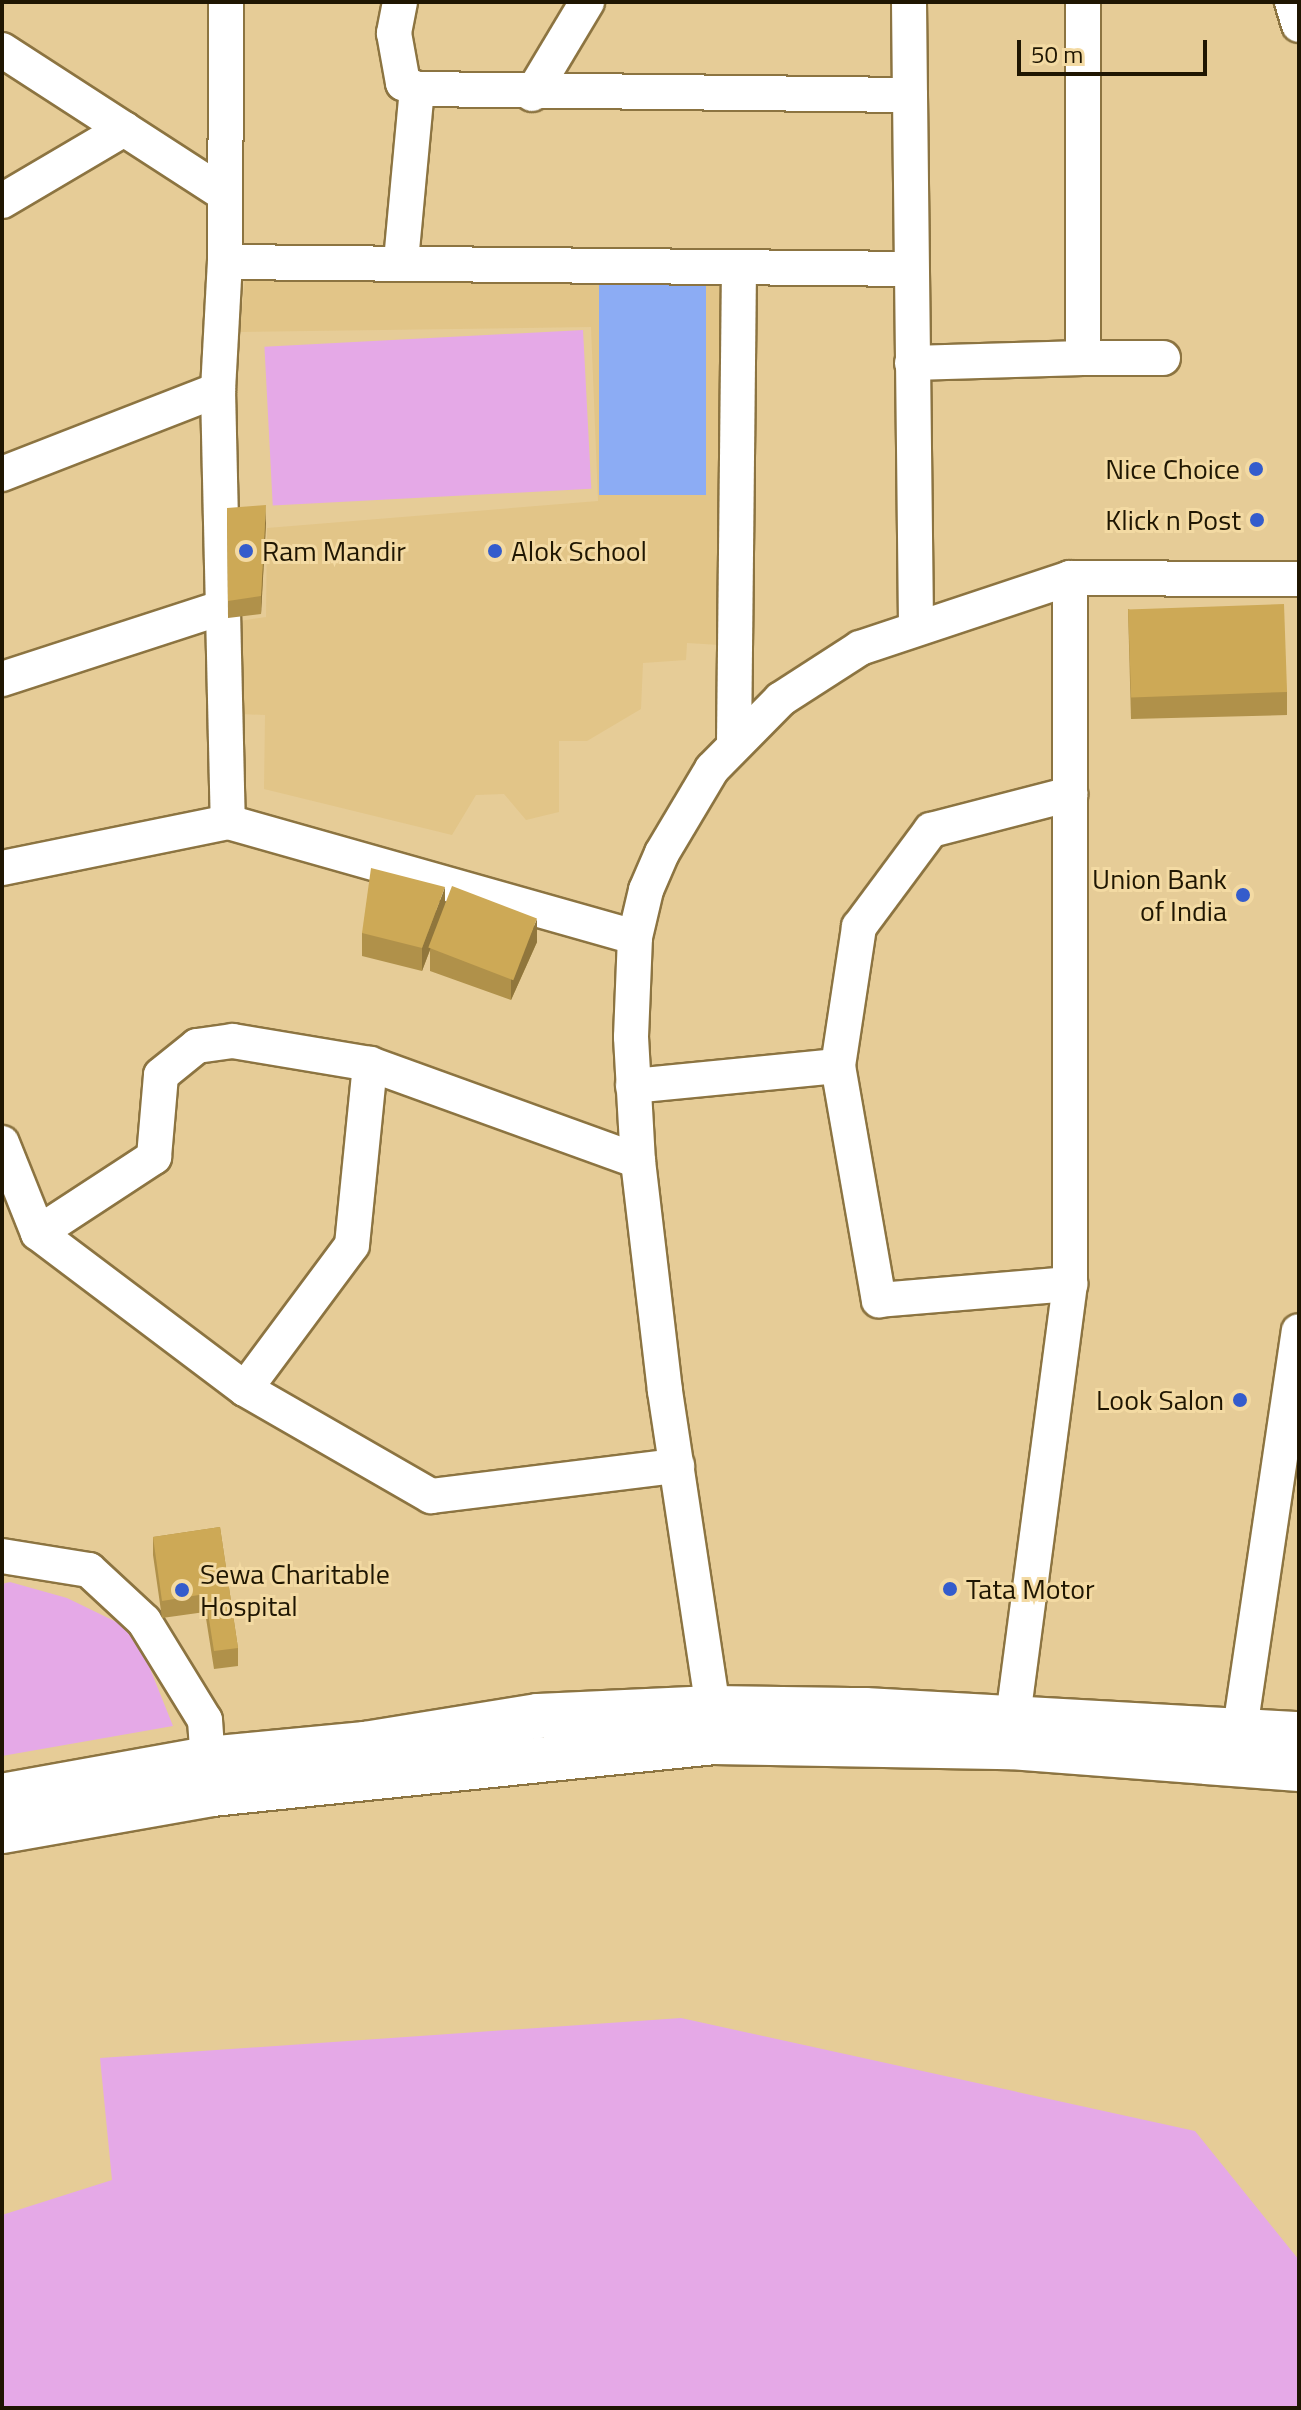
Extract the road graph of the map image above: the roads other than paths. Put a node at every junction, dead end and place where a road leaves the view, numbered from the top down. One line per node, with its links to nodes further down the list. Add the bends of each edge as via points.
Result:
1 (226, 2): 13 (street)
2 (400, 2): 9 (street, via 394,33 403,83)
3 (587, 2): 10 (street)
4 (909, 2): 11 (street)
5 (1083, 2): 19 (street)
6 (1292, 2): 7 (street)
7 (1299, 25)
8 (2, 50): 12 (street)
9 (417, 89): 10 (street); 15 (street)
10 (532, 94): 11 (street)
11 (910, 95): 18 (street)
12 (124, 129): 13 (street); 14 (street)
13 (225, 194): 16 (street)
14 (2, 201)
15 (401, 261): 16 (street); 17 (street)
16 (225, 262): 22 (street)
17 (739, 268): 18 (street); 29 (street)
18 (911, 269): 21 (street)
19 (1083, 358): 20 (street); 21 (street)
20 (1163, 358)
21 (912, 363): 27 (street)
22 (218, 390): 23 (street); 26 (street)
23 (2, 474)
24 (1070, 578): 25 (street); 27 (street); 30 (street)
25 (1299, 579)
26 (223, 607): 28 (street); 31 (street)
27 (916, 625): 29 (street, via 833,662 781,699)
28 (2, 679)
29 (734, 744): 33 (street, via 685,808 646,890)
30 (1070, 794): 35 (street, via 931,830 859,927); 40 (street)
31 (228, 822): 32 (street); 33 (street)
32 (2, 868)
33 (635, 937): 36 (street)
34 (370, 1064): 38 (street); 39 (street, via 233,1041 197,1046 161,1075 154,1157); 43 (street, via 352,1245)
35 (838, 1066): 36 (street); 40 (street, via 879,1300)
36 (633, 1086): 38 (street)
37 (2, 1143): 39 (street)
38 (638, 1161): 44 (street)
39 (38, 1233): 43 (street)
40 (1070, 1284): 49 (street)
41 (1299, 1331): 42 (street)
42 (1297, 1375): 47 (street, via 1257,1601)
43 (245, 1389): 44 (street, via 431,1496)
44 (677, 1466): 48 (street)
45 (1299, 1467): 47 (street, via 1274,1605)
46 (5, 1547): 52 (street, via 89,1570 144,1621 205,1720)
47 (1258, 1630): 50 (street)
48 (713, 1708): 49 (main road); 52 (main road, via 538,1716 365,1744)
49 (1013, 1717): 50 (main road)
50 (1240, 1729): 51 (main road)
51 (1299, 1734)
52 (208, 1759): 54 (main road)
53 (1299, 1769): 55 (main road, via 1011,1747 714,1742 212,1794)
54 (2, 1796)
55 (2, 1831)

